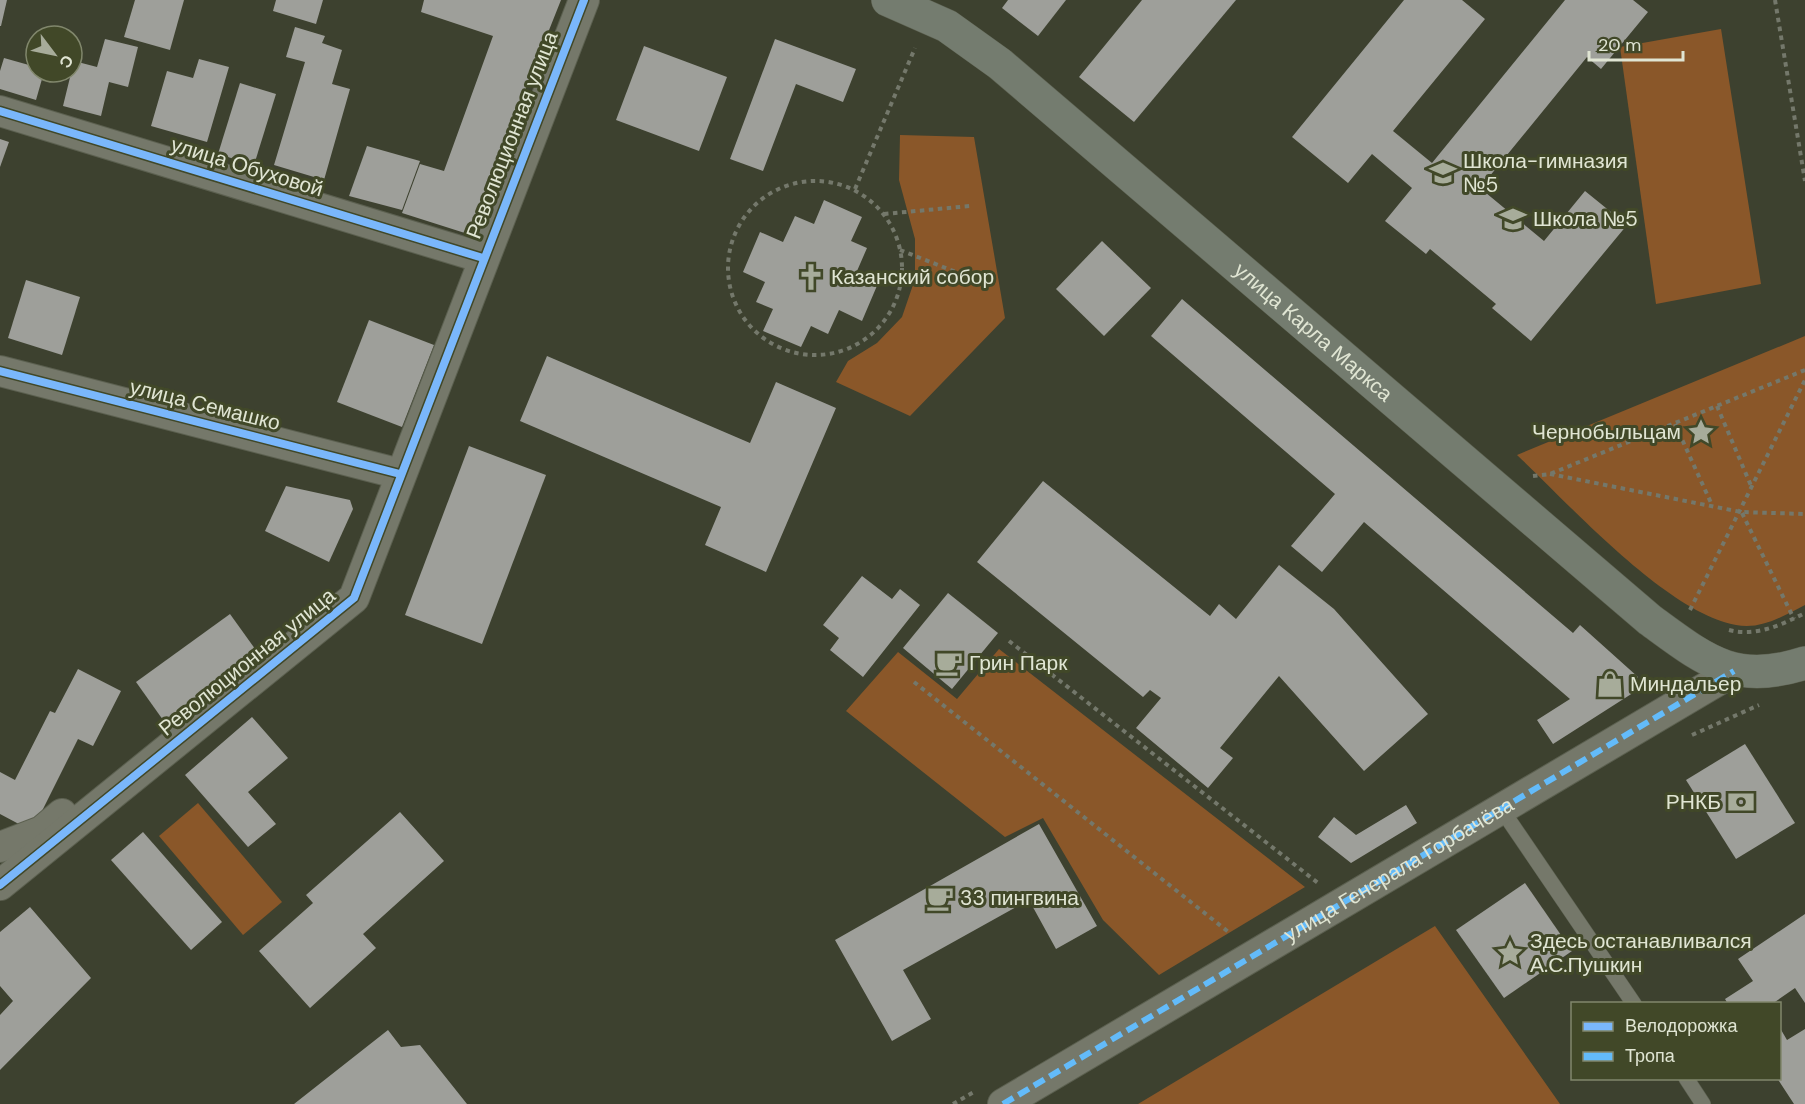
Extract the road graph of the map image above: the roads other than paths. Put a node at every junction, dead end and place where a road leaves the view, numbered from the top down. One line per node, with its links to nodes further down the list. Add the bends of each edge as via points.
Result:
1 (584, 0): 4 (street, Революционная улица)
2 (888, 0): 8 (main road, улица Карла Маркса, via 930,17 1000,64 1650,620 1704,658)
3 (0, 111): 4 (street, улица Обуховой)
4 (483, 258): 6 (street, Революционная улица)
5 (0, 371): 6 (street, улица Семашко)
6 (400, 474): 9 (street, Революционная улица, via 354,597)
7 (1805, 663): 8 (main road, via 1766,672)
8 (1734, 671): 10 (street, улица Генерала Горбачёва)
9 (125, 784): 11 (street, via 86,793 42,831); 12 (street, Революционная улица)
10 (1502, 810): 13 (lane); 15 (street, улица Генерала Горбачёва)
11 (0, 847)
12 (0, 885)
13 (1633, 1002)
14 (1687, 1080): 16 (lane)
15 (1003, 1104)
16 (1703, 1104)

